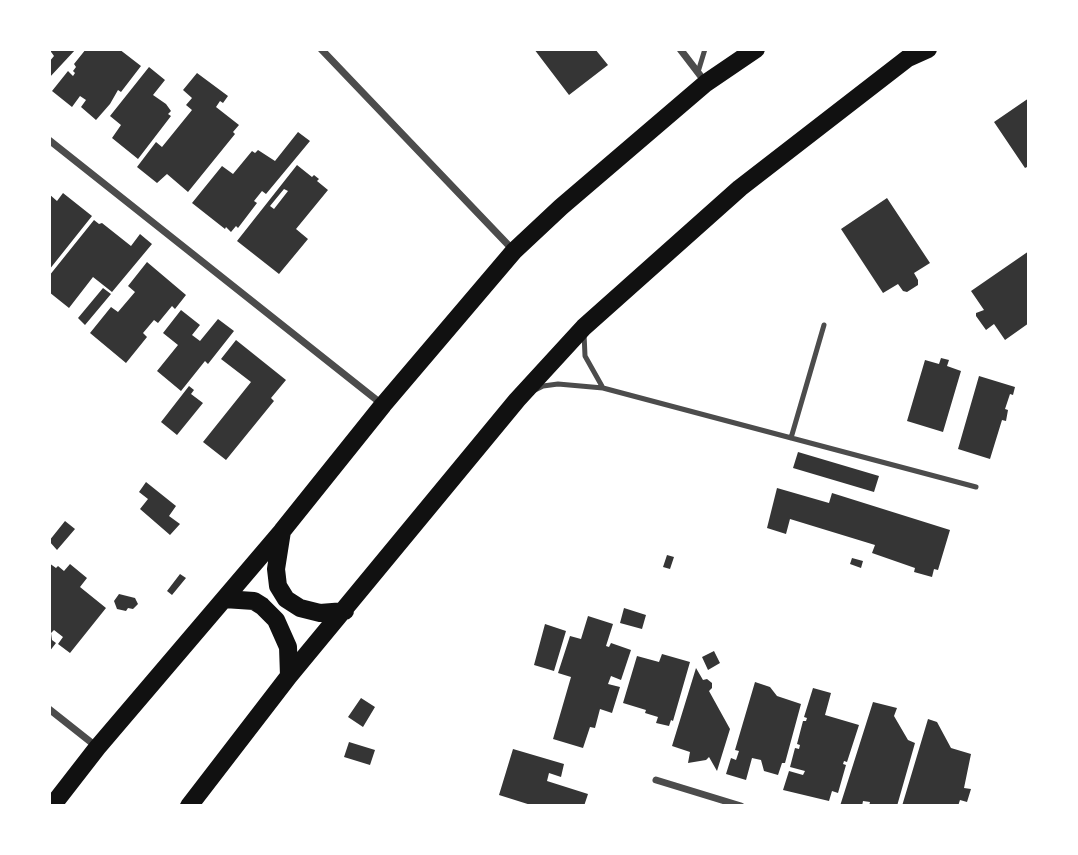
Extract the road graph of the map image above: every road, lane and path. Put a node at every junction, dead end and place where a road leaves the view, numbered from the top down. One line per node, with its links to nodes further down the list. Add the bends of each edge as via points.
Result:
1 (321, 49): 9 (street)
2 (680, 49): 7 (street)
3 (705, 49): 7 (lane)
4 (756, 49): 7 (main road)
5 (928, 49): 6 (main road)
6 (910, 54): 11 (main road, via 740,188)
7 (702, 78): 9 (main road)
8 (49, 140): 14 (street)
9 (514, 251): 14 (main road)
10 (824, 325): 15 (lane)
11 (584, 327): 12 (lane, via 585,356); 13 (main road)
12 (603, 388): 13 (lane, via 543,386); 15 (lane)
13 (517, 400): 19 (main road)
14 (383, 405): 17 (main road)
15 (791, 438): 16 (lane)
16 (976, 487)
17 (282, 531): 18 (main road); 19 (main road, via 276,569 286,599 320,613)
18 (224, 599): 20 (main road, via 254,601 276,620 288,647); 22 (main road)
19 (345, 611): 20 (main road)
20 (289, 676): 25 (main road)
21 (49, 709): 22 (street)
22 (97, 748): 24 (main road)
23 (656, 780): 26 (street)
24 (52, 806)
25 (189, 806)
26 (741, 806)

